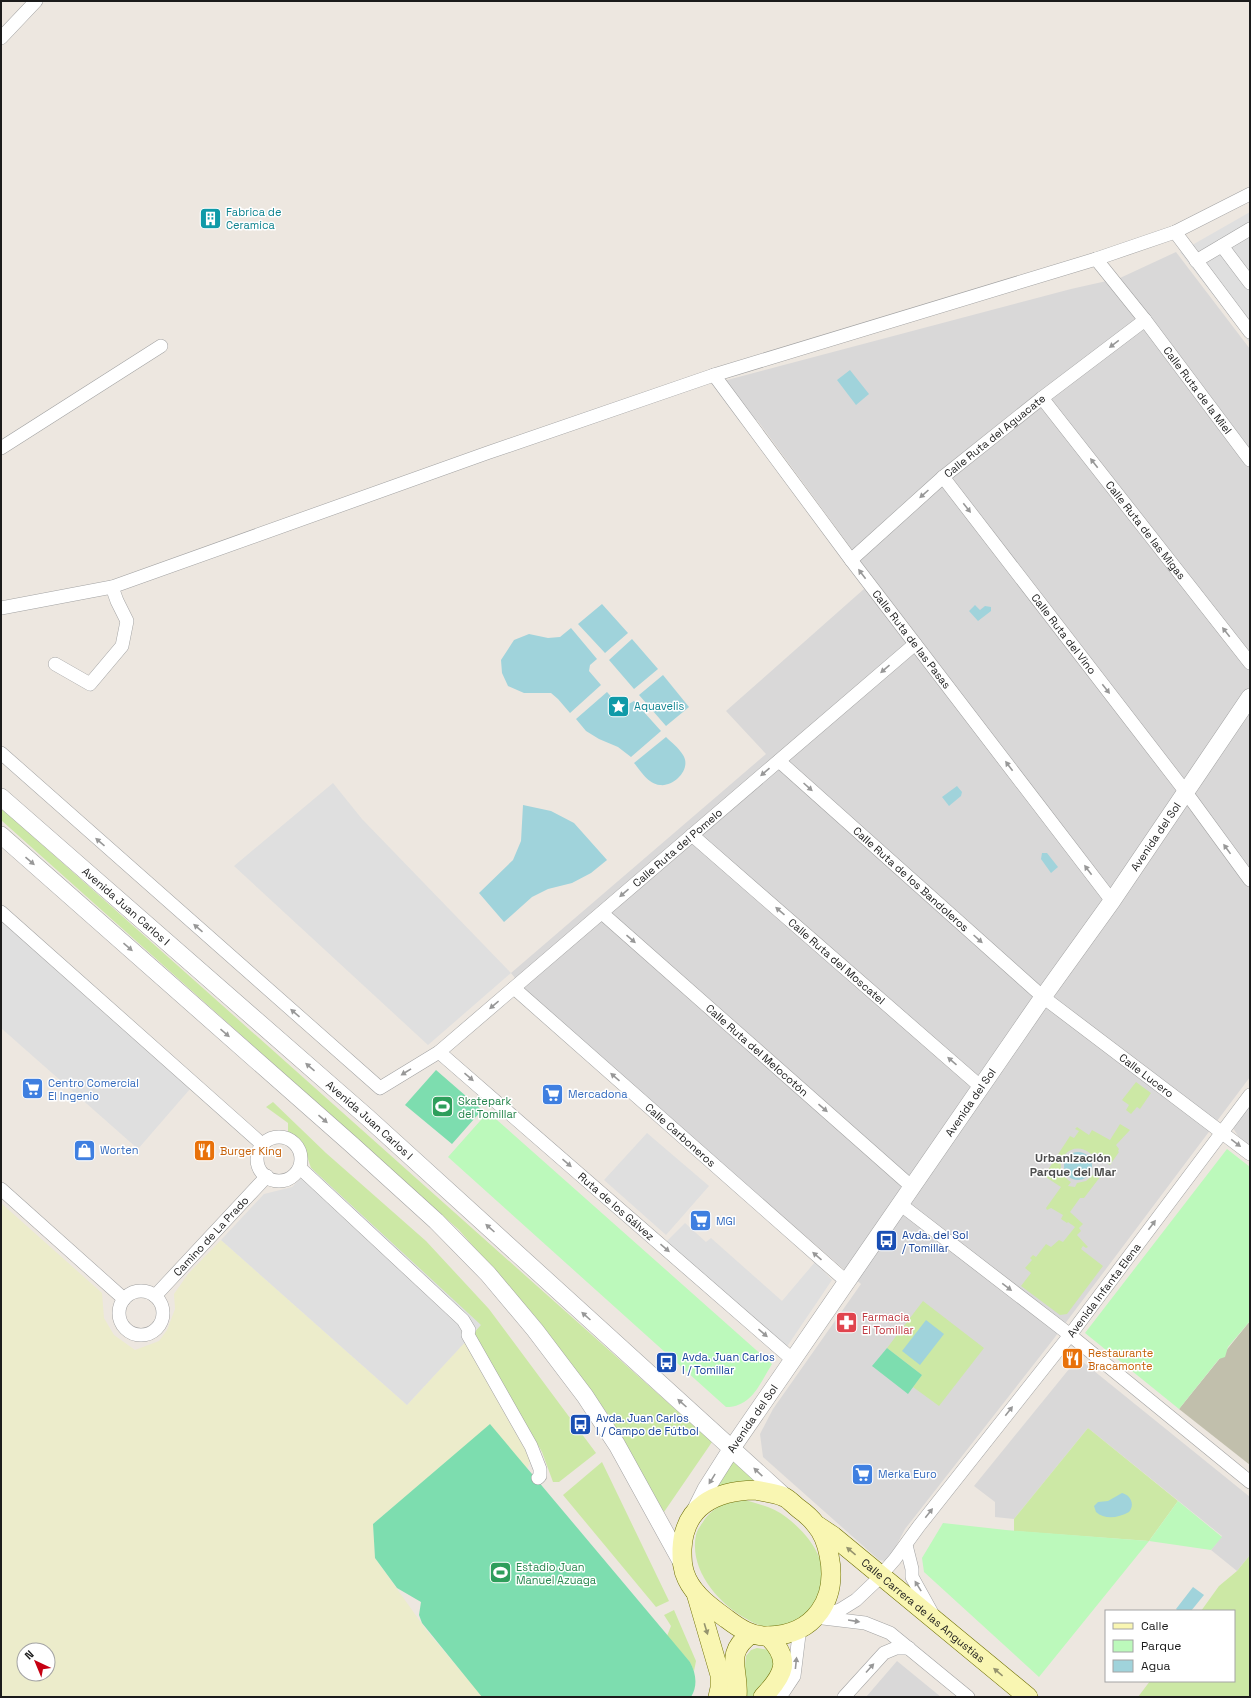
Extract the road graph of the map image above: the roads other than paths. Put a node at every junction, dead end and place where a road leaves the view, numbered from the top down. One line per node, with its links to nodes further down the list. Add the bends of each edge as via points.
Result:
1 (36, 1): 2 (street)
2 (1, 38)
3 (1250, 194): 5 (street)
4 (1250, 229): 6 (street)
5 (1175, 232): 7 (street); 8 (street)
6 (1222, 246): 8 (street); 9 (street)
7 (1096, 259): 10 (street, Calle Ruta de la Miel); 13 (street)
8 (1196, 261): 11 (street)
9 (1250, 283)
10 (1145, 320): 14 (street, Calle Ruta del Aguacate, one-way to 14); 16 (street, Calle Ruta de la Miel)
11 (1250, 332)
12 (161, 346): 15 (street)
13 (714, 375): 18 (street, Calle Ruta de las Pasas); 19 (street)
14 (1042, 398): 17 (street, Calle Ruta del Aguacate); 22 (street, Calle Ruta de las Migas, one-way to 14)
15 (1, 448)
16 (1250, 460)
17 (943, 477): 18 (street, Calle Ruta del Aguacate, one-way to 18); 27 (street, Calle Ruta del Vino, one-way to 27)
18 (851, 560): 21 (street, Calle Ruta de las Pasas, one-way to 18)
19 (112, 587): 20 (street); 23 (street, via 127,621 122,646 90,684)
20 (1, 608)
21 (915, 644): 26 (street, Calle Ruta del Pomelo, one-way to 26); 32 (street, Calle Ruta de las Pasas, one-way to 21)
22 (1250, 663)
23 (55, 664)
24 (1250, 697): 27 (street, Avenida del Sol)
25 (1, 753): 37 (street, Calle Ruta del Pomelo, one-way to 25, via 380,1088)
26 (779, 761): 30 (street, Calle Ruta del Pomelo, one-way to 30); 36 (street, Calle Ruta de los Bandoleros, one-way to 36)
27 (1185, 791): 31 (street, Calle Ruta del Vino, one-way to 27); 32 (street, Avenida del Sol)
28 (1, 797): 53 (street, Avenida Juan Carlos I, one-way to 28, via 367,1116)
29 (1, 835): 60 (street, one-way to 60, via 436,1221 488,1274 585,1396 617,1445)
30 (692, 835): 34 (street, Calle Ruta del Pomelo, one-way to 34); 38 (street, Calle Ruta del Moscatel, one-way to 30)
31 (1250, 880)
32 (1112, 901): 36 (street, Avenida del Sol)
33 (1, 912): 41 (street)
34 (602, 913): 35 (street, Calle Ruta del Pomelo); 45 (street, Calle Ruta del Melocotón, one-way to 45)
35 (514, 988): 37 (street, Calle Ruta del Pomelo, one-way to 37); 48 (street, Calle Carboneros, one-way to 35)
36 (1043, 997): 38 (street, Avenida del Sol); 40 (street, Calle Lucero)
37 (440, 1052): 52 (street, Ruta de los Gálvez, one-way to 52)
38 (981, 1086): 45 (street, Avenida del Sol)
39 (1250, 1095): 40 (street, Avenida Infanta Elena)
40 (1222, 1133): 42 (street, Calle Lucero, one-way to 42); 51 (street, Avenida Infanta Elena, one-way to 40)
41 (263, 1145): 43 (street, via 280,1136 289,1138 300,1150); 44 (street, via 257,1160 259,1167)
42 (1250, 1154)
43 (300, 1168): 44 (street, via 295,1174 282,1180 270,1179); 54 (street, via 463,1320 468,1334 531,1446 540,1469)
44 (267, 1176): 49 (street, Camino de La Prado)
45 (912, 1186): 47 (street, Avenida del Sol)
46 (1, 1189): 50 (street)
47 (900, 1204): 48 (street, Avenida del Sol); 51 (street, one-way to 51)
48 (847, 1282): 52 (street, Avenida del Sol)
49 (155, 1296): 50 (street, via 142,1291 134,1292); 50 (street, via 162,1305 161,1322 144,1335 131,1333 121,1322 119,1312)
50 (124, 1299)
51 (1070, 1335): 55 (street); 59 (street, Avenida Infanta Elena, one-way to 51)
52 (793, 1360): 53 (street, Avenida del Sol)
53 (732, 1448): 56 (street, Avenida Juan Carlos I, one-way to 53); 57 (street, Avenida del Sol, one-way to 57)
54 (538, 1478)
55 (1250, 1482)
56 (785, 1497): 57 (main road, via 755,1490 735,1490 716,1497); 58 (main road)
57 (695, 1511): 60 (main road, via 687,1525 683,1540)
58 (817, 1525): 61 (main road, Calle Carrera de las Angustias, one-way to 58); 64 (main road, via 827,1548 831,1576 828,1597)
59 (906, 1545): 61 (street, Avenida Infanta Elena); 63 (street, one-way to 59, via 912,1577)
60 (682, 1563): 62 (main road, via 686,1578)
61 (881, 1576): 63 (main road, Calle Carrera de las Angustias); 64 (street, Avenida Infanta Elena, via 856,1600 840,1610)
62 (695, 1592): 65 (main road, via 715,1611 742,1630); 67 (main road, one-way to 67, via 720,1675)
63 (936, 1621): 73 (main road, Calle Carrera de las Angustias, one-way to 63)
64 (809, 1622): 65 (main road, via 790,1632); 66 (street, one-way to 66, via 864,1623 890,1632); 70 (street, one-way to 64, via 794,1676 799,1635)
65 (759, 1635): 68 (main road, via 741,1642 734,1654); 69 (main road, via 777,1645 782,1654 783,1667 779,1678)
66 (909, 1648): 71 (street, one-way to 66, via 884,1653 896,1648); 72 (street)
67 (718, 1697)
68 (737, 1697)
69 (763, 1697)
70 (780, 1697)
71 (844, 1697)
72 (968, 1697)
73 (1028, 1697)

